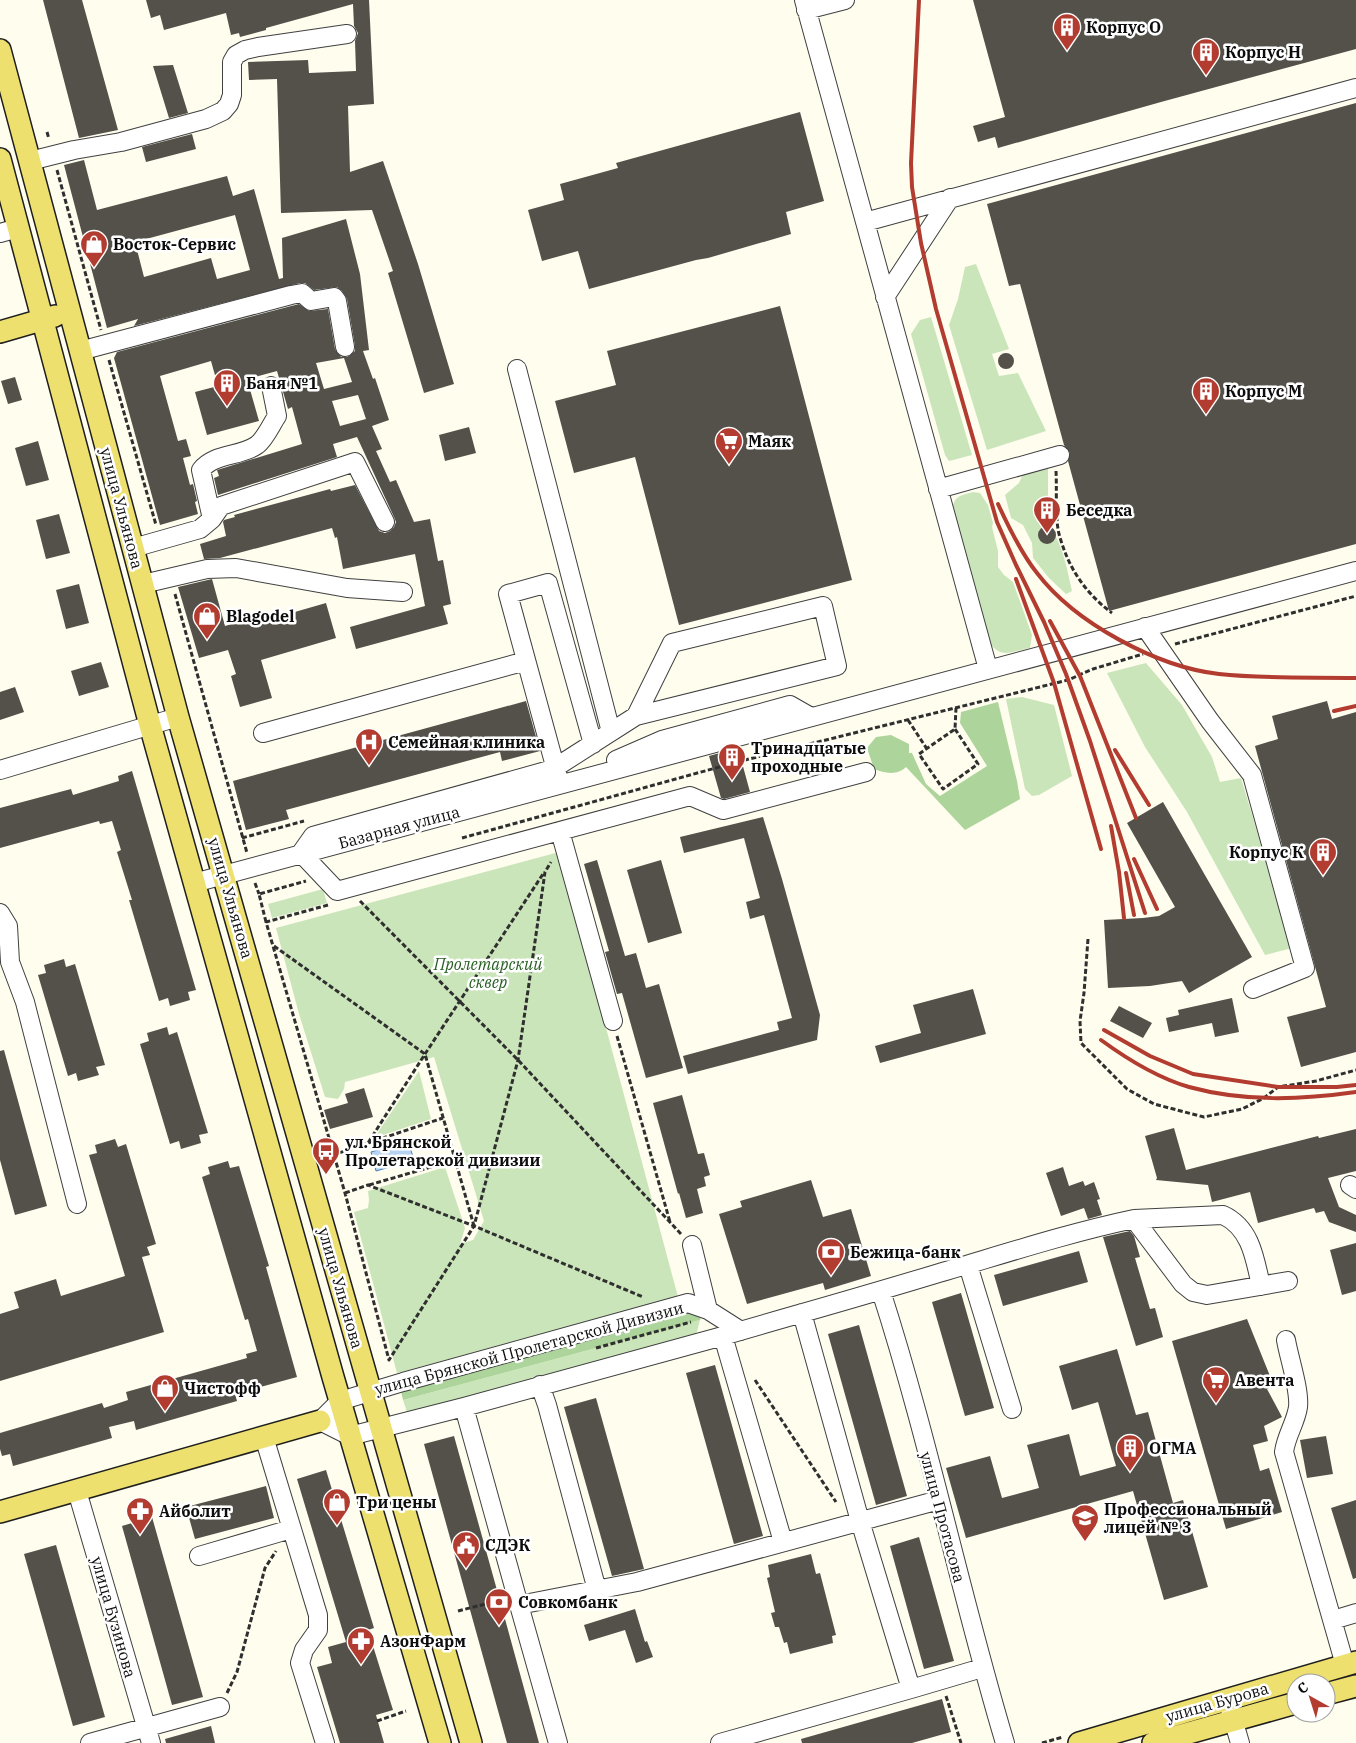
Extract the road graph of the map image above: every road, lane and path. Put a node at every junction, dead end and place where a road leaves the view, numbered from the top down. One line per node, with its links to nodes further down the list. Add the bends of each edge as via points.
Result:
1 (844, 0): 2 (street)
2 (805, 5): 11 (street)
3 (347, 34): 7 (street, via 245,50 232,62 232,95 223,111 206,119 131,140)
4 (0, 50): 9 (main road, улица Ульянова)
5 (1356, 88): 10 (street)
6 (48, 132): 7 (path)
7 (54, 156): 9 (street); 17 (path)
8 (0, 159): 12 (main road, улица Ульянова)
9 (30, 161): 14 (main road, улица Ульянова)
10 (950, 198): 11 (street); 13 (street)
11 (865, 222): 13 (street)
12 (9, 230): 15 (main road, улица Ульянова)
13 (885, 297): 23 (street)
14 (70, 312): 15 (main road); 19 (main road, улица Ульянова)
15 (43, 320): 16 (main road); 43 (main road, улица Ульянова)
16 (0, 332)
17 (104, 344): 18 (street, via 302,293 311,301 334,297); 19 (street); 26 (path)
18 (344, 347)
19 (80, 351): 27 (main road, улица Ульянова)
20 (517, 369): 45 (street)
21 (271, 386): 24 (street, via 277,416 259,444 244,452 207,462 201,470)
22 (1058, 462): 23 (street); 33 (path, via 1058,532 1072,571 1095,600)
23 (938, 489): 37 (street)
24 (212, 519): 25 (street, via 221,506 356,462); 26 (street, via 200,529)
25 (385, 522)
26 (160, 540): 27 (street)
27 (133, 548): 30 (main road, улица Ульянова)
28 (1356, 571): 34 (street, Базарная улица)
29 (170, 577): 30 (street); 31 (street, via 207,569 236,568 347,588); 55 (path)
30 (143, 584): 39 (main road, улица Ульянова)
31 (403, 592)
32 (1356, 596): 35 (path)
33 (1112, 613)
34 (1145, 627): 35 (street); 37 (street, Базарная улица)
35 (1160, 648): 38 (path, via 1068,680); 67 (street, via 1252,775 1305,968)
36 (526, 662): 46 (street); 47 (street, via 508,594 548,582); 51 (street)
37 (988, 670): 41 (street, Базарная улица)
38 (956, 708): 42 (path); 44 (path)
39 (178, 716): 43 (street); 57 (main road, улица Ульянова)
40 (636, 716): 40 (street, via 672,643 823,606 837,666); 45 (street)
41 (811, 717): 51 (street, Базарная улица, via 604,772); 51 (street, via 790,705 662,740)
42 (908, 720): 48 (path); 53 (path, via 742,761)
43 (150, 725): 49 (street); 59 (main road, улица Ульянова)
44 (955, 729): 48 (path); 48 (path, via 978,764 942,789 919,754)
45 (612, 732): 47 (street)
46 (264, 733)
47 (594, 744): 51 (street)
48 (927, 749)
49 (0, 769)
50 (866, 772): 52 (street, via 723,810 690,796)
51 (557, 776): 54 (street, Базарная улица)
52 (561, 837): 56 (path); 60 (street); 69 (street)
53 (454, 840)
54 (301, 853): 55 (street, Базарная улица); 58 (street)
55 (251, 866): 57 (street, Базарная улица); 61 (path)
56 (545, 872): 68 (path); 71 (path)
57 (224, 874): 59 (street, Базарная улица); 95 (main road, улица Ульянова)
58 (323, 876): 60 (street, via 337,891); 61 (path)
59 (194, 883): 96 (main road, улица Ульянова)
60 (348, 888): 68 (path)
61 (259, 894): 64 (path)
62 (329, 904): 64 (path)
63 (0, 913): 79 (street, via 8,926 10,962 24,1002)
64 (266, 922): 66 (path)
65 (1088, 939): 72 (path, via 1081,1043 1127,1089 1154,1104 1204,1117 1242,1109 1278,1087)
66 (274, 946): 70 (path); 75 (path)
67 (1253, 989)
68 (459, 1001): 70 (path); 71 (path)
69 (613, 1020): 71 (path, via 670,1223)
70 (424, 1054): 73 (path); 74 (path)
71 (518, 1060): 81 (path)
72 (1356, 1070)
73 (443, 1118): 74 (path); 76 (path)
74 (368, 1143): 75 (path)
75 (333, 1155): 78 (path)
76 (455, 1160): 77 (path); 81 (path)
77 (368, 1185): 78 (path); 81 (path)
78 (345, 1193): 81 (path, via 389,1360)
79 (77, 1204)
80 (1134, 1219): 83 (street, via 1092,1228); 85 (street, via 1183,1284 1193,1292 1207,1295); 85 (street, via 1223,1215 1233,1220 1248,1237)
81 (474, 1226): 87 (path)
82 (692, 1245): 88 (street)
83 (968, 1265): 86 (street); 98 (street)
84 (1288, 1281): 85 (street)
85 (1261, 1286)
86 (881, 1291): 89 (street); 104 (street, улица Протасова)
87 (670, 1308): 88 (street, улица Брянской Пролетарской Дивизии, via 688,1303); 95 (street, улица Брянской Пролетарской Дивизии)
88 (708, 1310): 90 (street, улица Брянской Пролетарской Дивизии)
89 (802, 1313): 90 (street); 106 (street)
90 (741, 1331): 91 (street)
91 (723, 1336): 94 (street); 108 (street)
92 (1286, 1340): 114 (street, via 1298,1408 1284,1452)
93 (754, 1379): 106 (path)
94 (540, 1385): 97 (street); 110 (street)
95 (370, 1392): 96 (street, улица Брянской Пролетарской Дивизии); 100 (main road, улица Ульянова)
96 (340, 1401): 99 (street, улица Брянской Пролетарской Дивизии); 101 (main road, улица Ульянова)
97 (464, 1407): 100 (street); 111 (street)
98 (1012, 1408)
99 (320, 1421): 101 (street); 102 (main road, улица Брянской Пролетарской Дивизии)
100 (381, 1428): 101 (street); 131 (main road, улица Ульянова)
101 (350, 1436): 130 (main road, улица Ульянова)
102 (264, 1437): 103 (main road, улица Брянской Пролетарской Дивизии); 107 (street)
103 (77, 1491): 105 (main road, улица Брянской Пролетарской Дивизии); 127 (street, улица Бузинова)
104 (939, 1500): 106 (street); 116 (street, улица Протасова)
105 (0, 1512)
106 (856, 1522): 108 (street); 119 (street)
107 (291, 1528): 109 (street); 123 (path, via 266,1568 237,1672); 129 (street, via 318,1615 318,1630 304,1650 300,1663)
108 (783, 1542): 110 (street)
109 (199, 1556)
110 (597, 1590): 111 (street)
111 (517, 1601): 112 (path); 132 (street)
112 (458, 1611)
113 (1356, 1613): 114 (street)
114 (1333, 1620): 115 (street)
115 (1351, 1664): 121 (main road, улица Бурова)
116 (982, 1668): 117 (street); 135 (street, улица Протасова)
117 (942, 1681): 119 (street); 134 (path)
118 (1356, 1686): 120 (main road)
119 (911, 1690): 133 (street)
120 (1336, 1691)
121 (1227, 1699): 125 (street); 136 (main road, улица Бурова)
122 (1286, 1706): 125 (main road, улица Бурова)
123 (220, 1707): 127 (street)
124 (406, 1711): 126 (path)
125 (1233, 1720): 137 (main road, улица Бурова); 138 (street)
126 (378, 1721)
127 (149, 1735): 128 (street)
128 (90, 1743)
129 (325, 1743)
130 (440, 1743)
131 (471, 1743)
132 (558, 1743)
133 (720, 1743)
134 (961, 1743)
135 (1005, 1743)
136 (1079, 1743)
137 (1152, 1743)
138 (1240, 1743)

